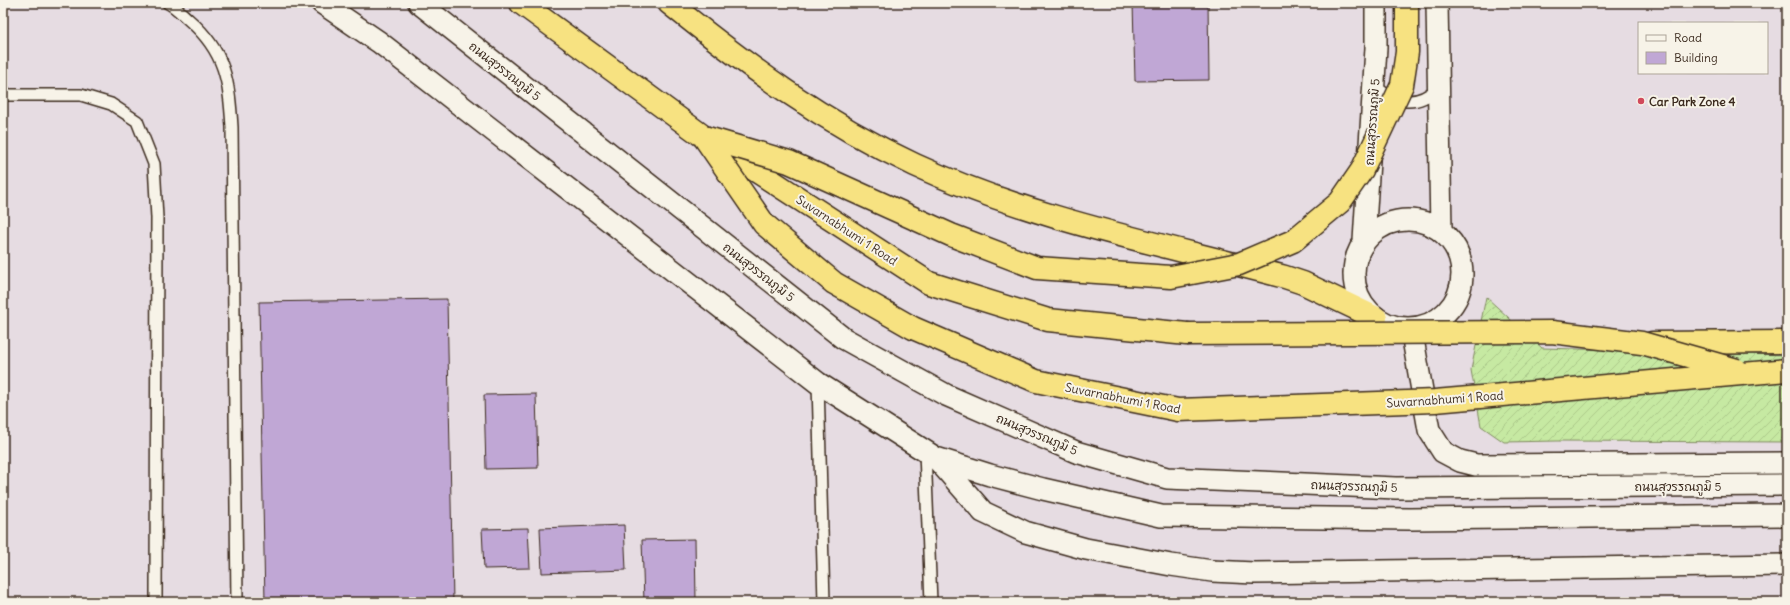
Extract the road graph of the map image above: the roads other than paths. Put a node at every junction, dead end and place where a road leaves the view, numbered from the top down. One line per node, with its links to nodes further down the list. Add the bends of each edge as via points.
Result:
1 (168, 3): 27 (lane, via 195,25 212,44 224,66 230,91)
2 (322, 3): 20 (street, via 379,42)
3 (419, 3): 23 (street, ถนนสุวรรณภูมิ 5, via 843,338 946,395 1076,452 1167,478 1396,488)
4 (521, 3): 12 (highway, Suvarnabhumi 1 Road)
5 (669, 3): 15 (highway, via 754,70 811,108 915,165 1002,199 1090,227 1285,277)
6 (1376, 3): 9 (street, ถนนสุวรรณภูมิ 5)
7 (1407, 3): 12 (highway, Suvarnabhumi 1 Road, bridge, via 1407,52 1402,85 1362,170 1340,202 1293,241 1239,264 1171,277 1037,268 951,235 789,162)
8 (1437, 3): 10 (street)
9 (1374, 85): 10 (lane, via 1393,99 1406,101 1425,98); 14 (street, ถนนสุวรรณภูมิ 5)
10 (1438, 87): 13 (street)
11 (3, 95): 26 (lane, via 81,95 111,104 137,121 154,164 157,218)
12 (704, 137): 18 (highway, Suvarnabhumi 1 Road, bridge, via 929,283 1048,320 1187,334 1552,332); 19 (highway, Suvarnabhumi 1 Road, bridge, via 764,224 834,282 912,328 1036,381 1178,410 1435,401)
13 (1441, 230): 14 (street, ถนนสุวรรณภูมิ 5, via 1425,222 1408,219 1392,221 1376,229); 16 (street, ถนนสุวรรณภูมิ 5, via 1454,244 1461,261 1462,280 1457,298 1445,314 1429,324)
14 (1364, 241): 15 (street, ถนนสุวรรณภูมิ 5, via 1356,256 1353,273 1356,290 1363,306)
15 (1376, 318): 16 (street, ถนนสุวรรณภูมิ 5, via 1392,326)
16 (1411, 328): 22 (street, ถนนสุวรรณภูมิ 5, via 1429,430 1443,452 1460,462 1476,465)
17 (1787, 342): 18 (highway, Suvarnabhumi 1 Road, bridge)
18 (1642, 343): 19 (highway, Suvarnabhumi 1 Road, bridge)
19 (1787, 373)
20 (818, 383): 21 (street); 28 (lane)
21 (931, 455): 24 (street, via 990,475 1161,516 1409,519); 25 (street, via 983,512 1025,532 1086,549 1212,571 1254,573); 29 (lane)
22 (1787, 463)
23 (1787, 485)
24 (1787, 515)
25 (1787, 565)
26 (156, 602)
27 (237, 602)
28 (824, 602)
29 (931, 602)

